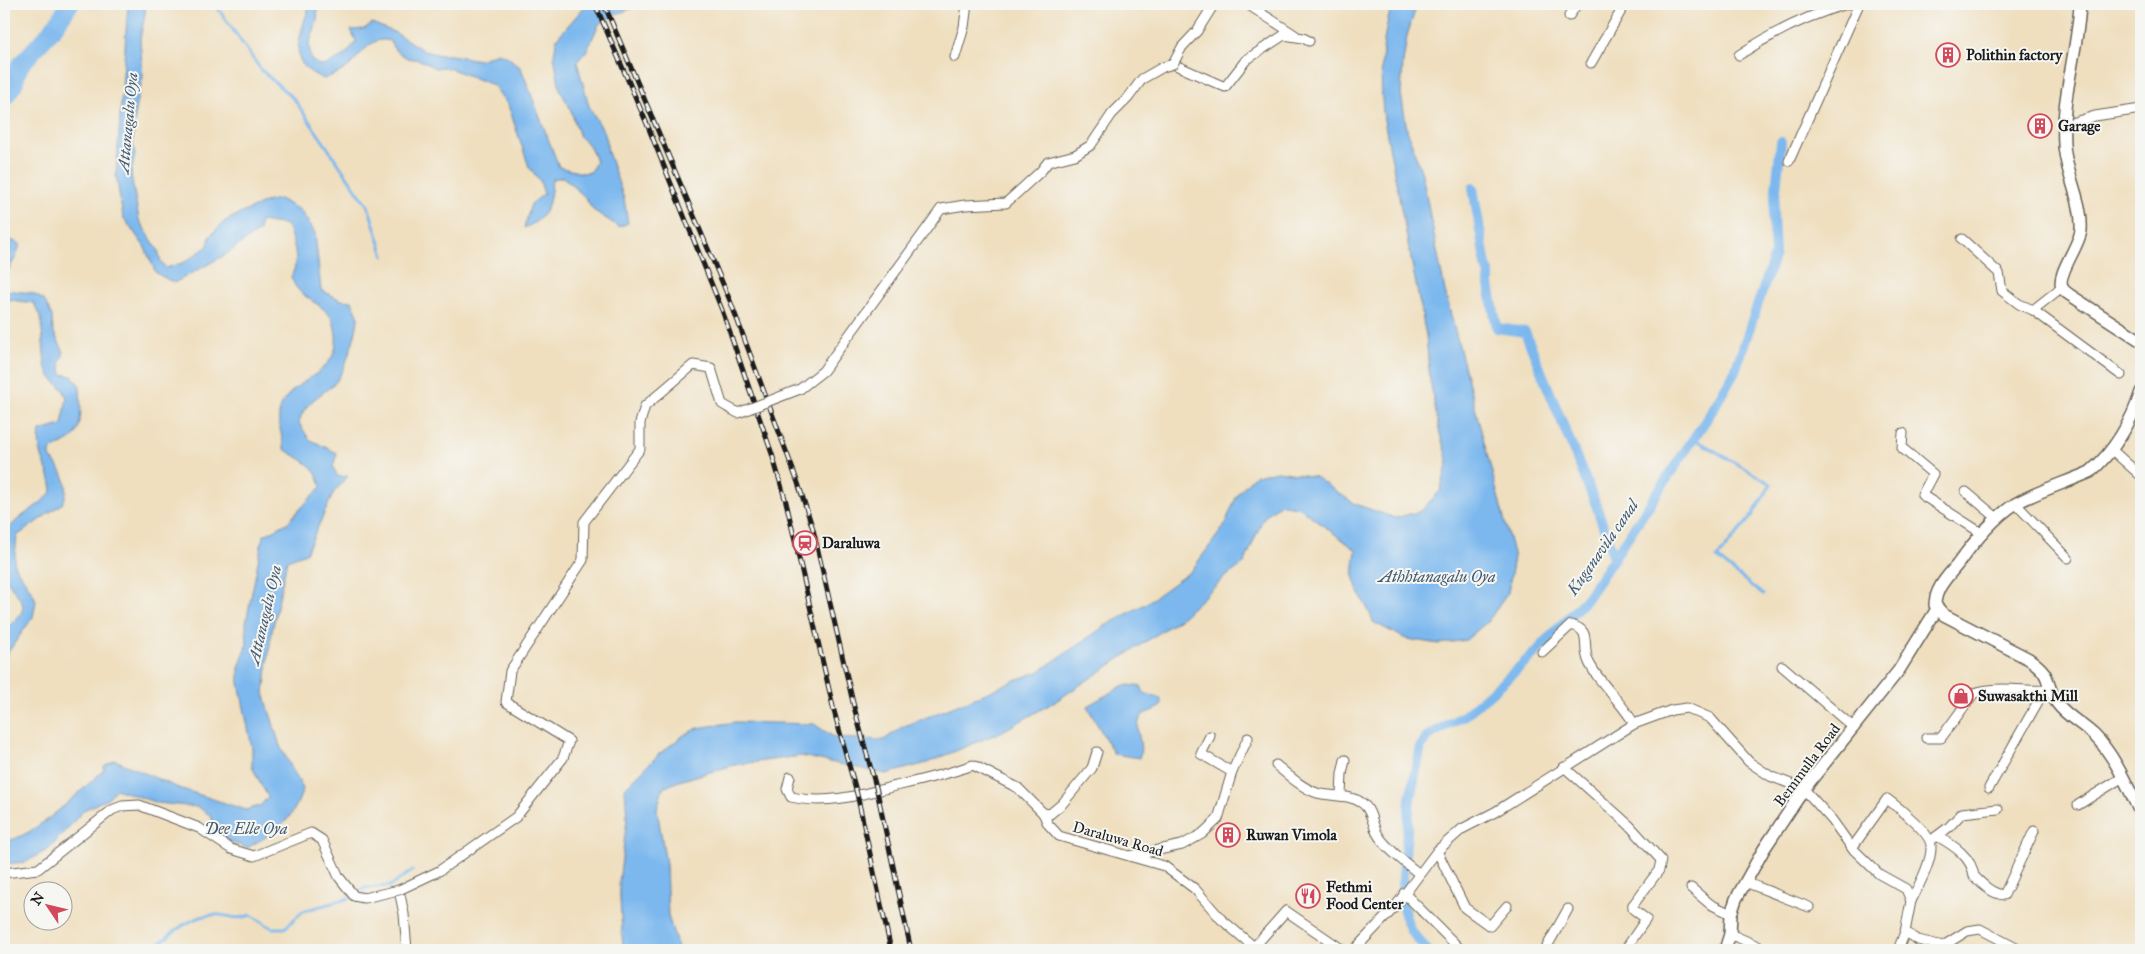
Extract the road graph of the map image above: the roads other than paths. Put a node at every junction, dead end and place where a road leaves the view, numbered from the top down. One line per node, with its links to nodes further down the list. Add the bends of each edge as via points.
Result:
1 (967, 4): 11 (street)
2 (1214, 4): 13 (street, bridge)
3 (1248, 4): 13 (street, via 1304,39 1284,35 1246,60 1225,87)
4 (1577, 4): 9 (street)
5 (1625, 4): 12 (street)
6 (1847, 4): 10 (street, via 1821,12)
7 (1859, 4): 16 (street)
8 (2080, 4): 15 (street)
9 (1570, 16)
10 (1739, 55)
11 (955, 57)
12 (1590, 63)
13 (1173, 64): 63 (street, bridge, via 1142,78 1091,145 1075,155 1048,162 1006,204 941,208 822,372 800,389 738,414 722,404 711,368 692,365 645,406 640,423 640,449 584,522 583,560 510,671 506,702 569,741 563,758 516,816 439,871)
14 (2141, 109): 15 (street, via 2095,116)
15 (2064, 125): 18 (street, via 2065,157 2081,218 2081,230 2063,274)
16 (1789, 160)
17 (1962, 239): 19 (street, via 1999,274 2002,291)
18 (2062, 287): 19 (street); 20 (street, via 2086,307)
19 (2033, 310): 21 (street)
20 (2141, 340)
21 (2121, 375)
22 (2141, 392): 24 (street)
23 (1903, 433): 29 (street, via 1902,448 1933,474 1922,495)
24 (2112, 450): 25 (street); 27 (street, via 2090,472)
25 (2141, 476)
26 (1966, 492): 28 (street)
27 (2016, 504): 28 (street); 30 (street)
28 (1997, 518): 29 (street)
29 (1982, 534): 31 (street, via 1944,582 1935,598)
30 (2068, 558)
31 (1937, 609): 34 (street, via 2030,659 2048,676); 36 (street, Bemmulla Road, via 1899,670)
32 (1542, 652): 35 (street, via 1571,625 1579,627 1584,632 1588,660)
33 (1782, 666): 36 (street)
34 (2048, 690): 39 (street, via 1982,690 1974,693 1941,738); 46 (street, via 2057,703 2104,746); 47 (street)
35 (1634, 724): 43 (street); 48 (street, via 1687,708 1710,718 1749,762 1770,776)
36 (1854, 728): 48 (street, Bemmulla Road)
37 (1210, 736): 44 (street, via 1201,754)
38 (1248, 738): 44 (street)
39 (1926, 738)
40 (1097, 752): 53 (street, via 1092,768 1062,804 1050,814)
41 (1346, 760): 49 (street)
42 (1276, 765): 49 (street, via 1299,784 1317,792)
43 (1564, 768): 57 (street, via 1462,829); 80 (street, via 1662,860 1659,870 1633,905 1633,909 1646,919)
44 (1232, 772): 58 (street, via 1218,819 1202,834 1182,845)
45 (790, 777): 53 (street, Daraluwa Road, via 787,789 791,797 802,800 843,799 973,765 1018,788)
46 (2123, 777): 50 (street); 51 (street)
47 (1989, 788)
48 (1804, 789): 56 (street); 61 (street, Bemmulla Road)
49 (1341, 795): 60 (street, via 1364,804 1377,833)
50 (2078, 805)
51 (2140, 808)
52 (1998, 809): 55 (street, via 1962,813)
53 (1043, 813): 58 (street, Daraluwa Road, via 1059,836)
54 (2034, 831): 55 (street, via 2004,895 1983,885 1974,876 1969,860 1948,842)
55 (1934, 838): 56 (street, via 1887,799); 65 (street)
56 (1852, 848): 65 (street, via 1879,874 1906,889)
57 (1437, 851): 60 (street); 66 (street, via 1465,908 1490,926)
58 (1128, 856): 72 (street, Daraluwa Road, via 1164,866 1195,889 1221,919)
59 (4, 873): 63 (street, bridge, via 38,869 112,810 138,805 199,828 231,849 254,856 311,833 322,840 339,877 354,896 364,898)
60 (1418, 873): 64 (street)
61 (1745, 882): 67 (street); 69 (street, Bemmulla Road)
62 (1691, 888): 69 (street, via 1710,904)
63 (399, 890): 74 (street)
64 (1404, 894): 77 (street); 78 (street)
65 (1912, 901): 70 (street)
66 (1508, 906)
67 (1809, 907)
68 (1568, 909): 79 (street)
69 (1731, 914): 71 (street, Bemmulla Road)
70 (1905, 932): 73 (street); 83 (street, via 1918,940 1943,946 1967,931 1980,929)
71 (1730, 934): 81 (street, Bemmulla Road); 82 (street)
72 (1246, 940): 75 (street); 76 (street, via 1254,947 1286,911)
73 (1899, 946)
74 (407, 950)
75 (1242, 950)
76 (1343, 950)
77 (1354, 950)
78 (1461, 950)
79 (1545, 950)
80 (1625, 950)
81 (1725, 950)
82 (1767, 950)
83 (2020, 950)

